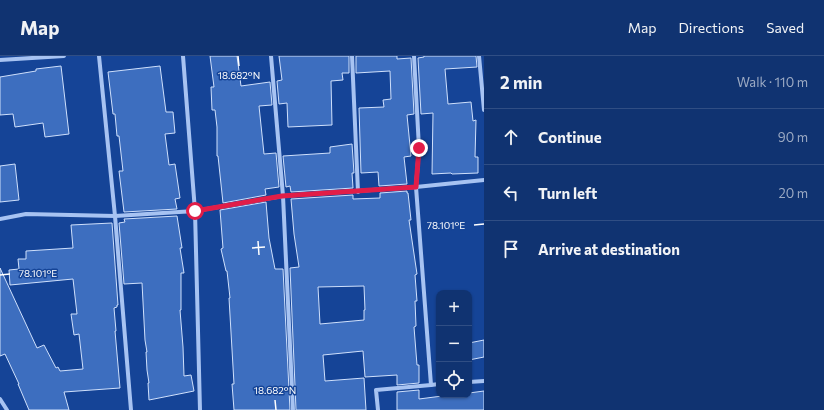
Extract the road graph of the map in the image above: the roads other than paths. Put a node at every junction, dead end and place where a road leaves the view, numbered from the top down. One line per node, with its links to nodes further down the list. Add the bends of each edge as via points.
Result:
1 (64, 56): 8 (street)
2 (99, 56): 15 (street)
3 (183, 56): 14 (street)
4 (271, 56): 13 (street)
5 (352, 56): 12 (street)
6 (414, 56): 11 (street, via 419,148)
7 (479, 56): 9 (street)
8 (0, 60)
9 (484, 110)
10 (484, 180): 11 (street)
11 (416, 187): 12 (street); 20 (street)
12 (358, 192): 13 (street)
13 (282, 196): 14 (street); 25 (street)
14 (195, 211): 15 (street); 24 (street)
15 (115, 216): 16 (street, via 26,214); 23 (street)
16 (0, 219)
17 (484, 381): 18 (street)
18 (472, 382)
19 (436, 384): 20 (street)
20 (431, 385): 26 (street, via 376,390)
21 (0, 399): 22 (street)
22 (7, 410)
23 (131, 410)
24 (200, 410)
25 (293, 410)
26 (378, 410)

